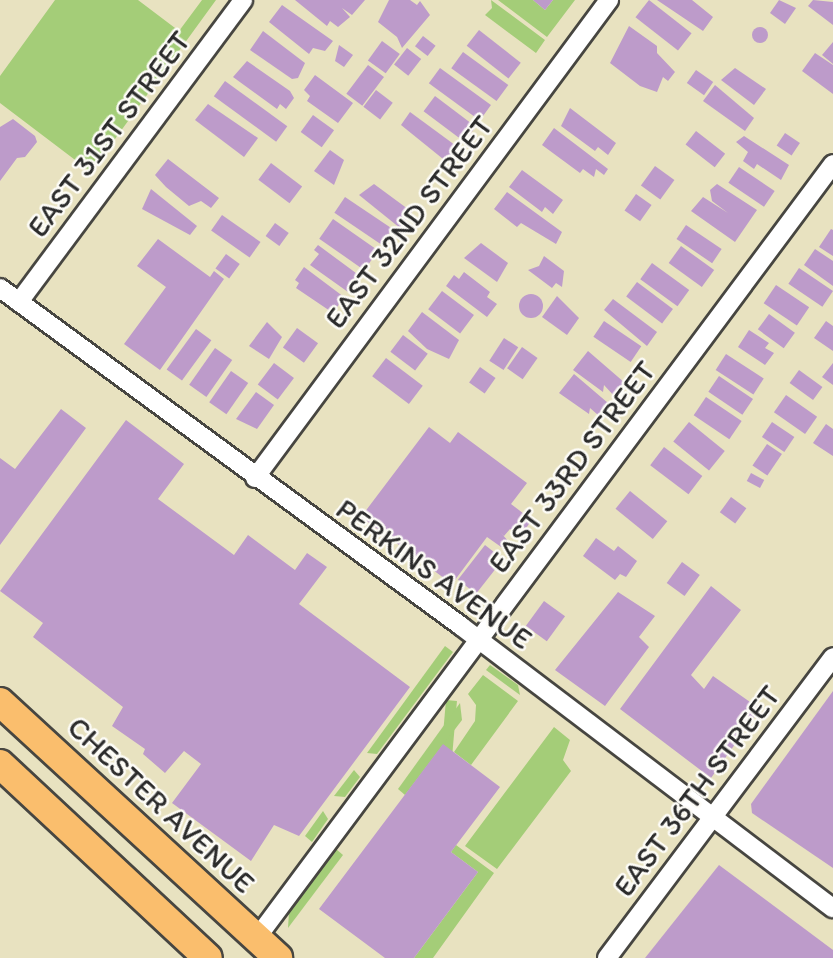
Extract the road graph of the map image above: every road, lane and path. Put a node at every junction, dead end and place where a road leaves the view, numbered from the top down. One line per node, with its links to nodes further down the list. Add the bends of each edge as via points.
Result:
1 (243, 0): 5 (street, EAST 31ST STREET)
2 (609, 0): 6 (street, EAST 32ND STREET)
3 (833, 164): 7 (street, EAST 33RD STREET)
4 (0, 288): 5 (street, PERKINS AVENUE)
5 (19, 302): 6 (street, PERKINS AVENUE)
6 (255, 478): 7 (street, PERKINS AVENUE)
7 (477, 640): 11 (street, PERKINS AVENUE); 13 (street, EAST 33RD STREET)
8 (833, 657): 11 (street, EAST 36TH STREET)
9 (0, 702): 13 (main road, CHESTER AVENUE)
10 (0, 764): 14 (main road)
11 (715, 817): 12 (street, PERKINS AVENUE); 16 (street, EAST 36TH STREET)
12 (833, 908)
13 (257, 939): 15 (main road, CHESTER AVENUE)
14 (208, 958)
15 (278, 958)
16 (607, 958)

